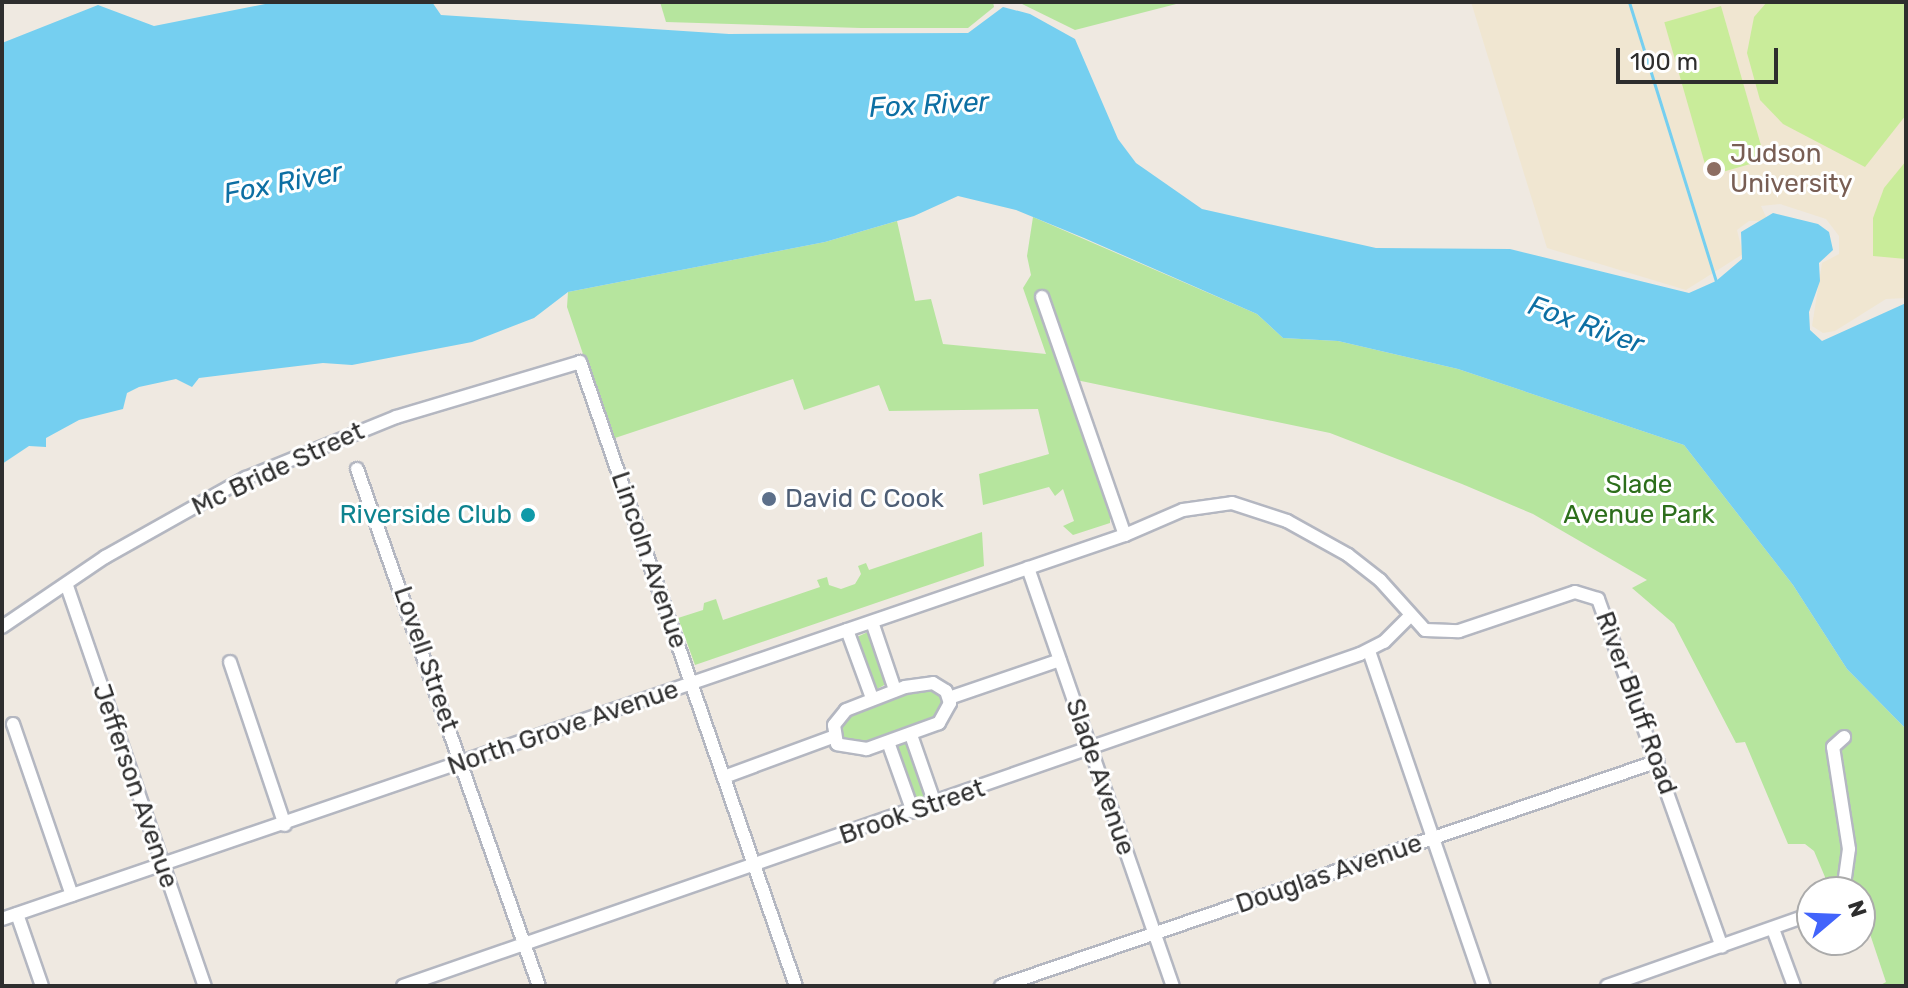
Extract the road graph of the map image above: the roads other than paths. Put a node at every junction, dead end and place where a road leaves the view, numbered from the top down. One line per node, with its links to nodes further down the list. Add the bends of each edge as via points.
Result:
1 (1042, 297): 4 (street)
2 (580, 362): 6 (street, Mc Bride Street, via 396,417 295,455 105,557); 14 (street, Lincoln Avenue)
3 (357, 469): 25 (street, Lovell Street)
4 (1125, 535): 5 (street, North Grove Avenue); 7 (street, River Bluff Road, via 1202,505 1245,506 1287,521 1348,555 1380,580)
5 (1028, 568): 8 (street, North Grove Avenue); 12 (street, Slade Avenue)
6 (67, 586): 9 (street, Mc Bride Street); 31 (street, Jefferson Avenue)
7 (1409, 617): 11 (street, Brook Street); 24 (street, River Bluff Road, via 1425,630 1452,632 1570,593 1594,597 1604,607)
8 (872, 622): 10 (street, North Grove Avenue); 15 (street)
9 (2, 627)
10 (847, 630): 14 (street, North Grove Avenue); 16 (street)
11 (1369, 651): 23 (street, Brook Street); 30 (street)
12 (1060, 660): 17 (street); 23 (street, Slade Avenue)
13 (230, 662): 29 (street)
14 (692, 683): 25 (street, North Grove Avenue); 26 (street, Lincoln Avenue)
15 (895, 690): 16 (street); 17 (street, via 933,683)
16 (872, 698): 20 (street, via 836,720)
17 (949, 698): 19 (street, via 944,719)
18 (13, 724): 34 (street)
19 (911, 735): 22 (street); 27 (street)
20 (833, 737): 22 (street, via 852,750); 26 (street)
21 (1844, 737): 33 (street, via 1833,747 1847,827)
22 (888, 742): 28 (street)
23 (1091, 750): 27 (street, Brook Street); 39 (street, Slade Avenue)
24 (1658, 761): 30 (street, Douglas Avenue); 41 (street, River Bluff Road)
25 (462, 763): 29 (street, North Grove Avenue); 40 (street, Lovell Street)
26 (724, 777): 32 (street, Lincoln Avenue)
27 (935, 804): 28 (street, Brook Street)
28 (913, 812): 32 (street, Brook Street)
29 (285, 825): 31 (street, North Grove Avenue)
30 (1432, 839): 39 (street, Douglas Avenue); 49 (street)
31 (163, 866): 34 (street, North Grove Avenue); 43 (street, Jefferson Avenue)
32 (755, 866): 40 (street, Brook Street); 46 (street, Lincoln Avenue)
33 (1844, 876)
34 (72, 895): 35 (street, North Grove Avenue)
35 (17, 914): 36 (street, North Grove Avenue); 42 (street)
36 (2, 919)
37 (1796, 920): 38 (street)
38 (1773, 929): 41 (street); 51 (street)
39 (1154, 933): 47 (street, Douglas Avenue); 48 (street, Slade Avenue)
40 (524, 945): 44 (street, Brook Street); 45 (street, Lovell Street)
41 (1722, 947): 50 (street)
42 (42, 986)
43 (205, 986)
44 (403, 986)
45 (539, 986)
46 (796, 986)
47 (1001, 986)
48 (1173, 986)
49 (1484, 986)
50 (1607, 986)
51 (1794, 986)

